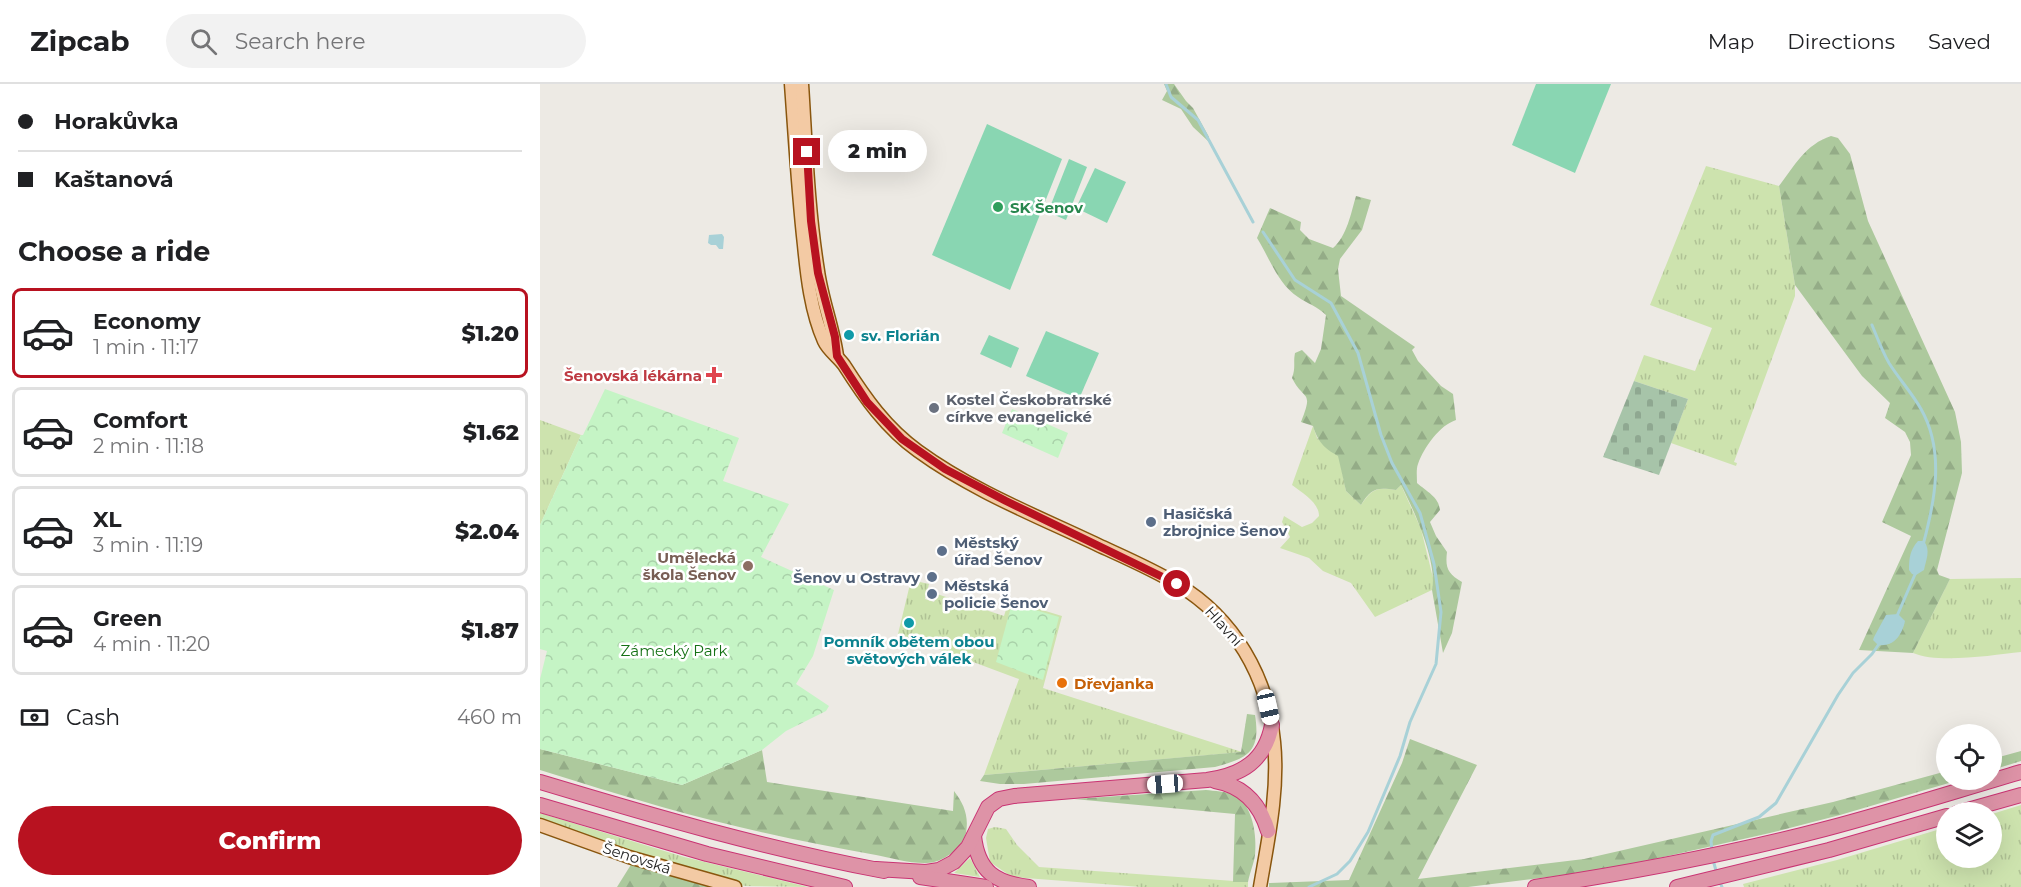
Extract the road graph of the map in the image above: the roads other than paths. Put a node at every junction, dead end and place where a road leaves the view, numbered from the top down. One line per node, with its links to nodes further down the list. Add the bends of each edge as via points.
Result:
1 (791, 84): 3 (main road, Hlavní, via 807,275 825,343)
2 (802, 84): 3 (main road, via 818,273)
3 (840, 360): 4 (main road, Hlavní, via 885,423 927,457 988,492 1161,575 1205,605 1249,656)
4 (1272, 725): 6 (highway, via 1265,749 1252,763 1234,774); 13 (main road, Hlavní, via 1275,764)
5 (2021, 772): 21 (highway, via 1768,843)
6 (1207, 780): 13 (highway, via 1228,784 1247,794); 14 (highway, via 1006,797 992,802)
7 (540, 782): 15 (highway, via 714,833)
8 (2021, 795): 9 (highway)
9 (1996, 802)
10 (540, 805): 17 (highway, via 707,854)
11 (1936, 819): 22 (highway)
12 (540, 825): 16 (main road, Šenovská, via 629,857)
13 (1268, 831): 20 (main road, Hlavní)
14 (974, 836): 15 (highway, via 960,858 939,870); 19 (highway, via 978,858 992,875)
15 (876, 869): 18 (highway)
16 (735, 887)
17 (845, 887)
18 (986, 887)
19 (1029, 887)
20 (1260, 887)
21 (1535, 887)
22 (1677, 887)

